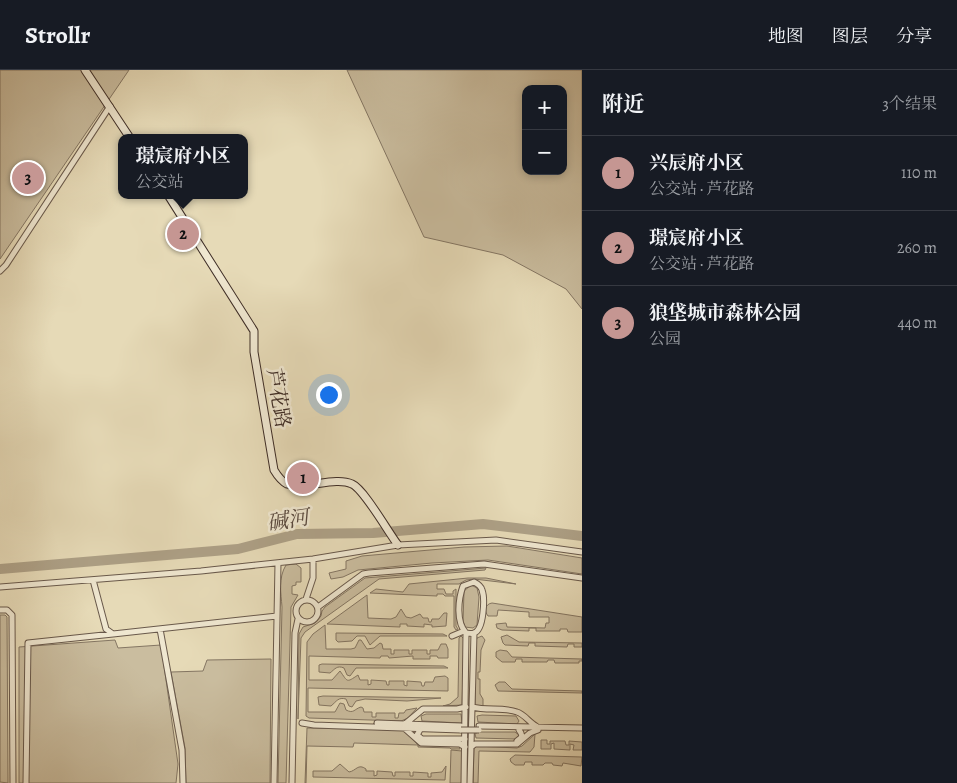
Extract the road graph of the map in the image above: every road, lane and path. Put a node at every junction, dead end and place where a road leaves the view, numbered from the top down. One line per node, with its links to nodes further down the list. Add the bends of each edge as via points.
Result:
1 (85, 70): 2 (street)
2 (110, 106): 3 (street); 5 (street)
3 (128, 134)
4 (171, 199): 6 (street, 芦花路, via 254,331 254,352 274,470 287,484 344,482 356,486)
5 (0, 272)
6 (398, 545): 7 (street, via 496,540); 8 (street)
7 (582, 552)
8 (313, 559): 9 (street); 13 (street, via 313,578)
9 (278, 563): 11 (street); 16 (street)
10 (582, 578): 14 (street, via 484,564 369,573 362,574)
11 (94, 580): 12 (street); 20 (street, via 106,629)
12 (0, 587)
13 (306, 599): 14 (street); 17 (street, via 297,605)
14 (318, 606): 17 (street, via 313,620 304,622)
15 (0, 610): 34 (street, via 7,610 12,615)
16 (277, 616): 18 (street); 37 (street)
17 (298, 619): 38 (street)
18 (160, 629): 20 (street); 36 (street, via 182,750)
19 (465, 632): 21 (street); 21 (street, via 459,619 461,592 463,586 474,582 481,587 483,596 482,624); 22 (street); 23 (street)
20 (113, 634): 35 (street, via 28,642)
21 (474, 634): 24 (street)
22 (452, 636)
23 (466, 707): 25 (street); 27 (street, via 423,709)
24 (472, 708): 26 (street); 30 (street, via 516,711)
25 (466, 715): 28 (street, via 463,712 427,711 419,716); 32 (street)
26 (472, 715): 29 (street, via 480,712 514,713 522,720); 32 (street)
27 (404, 726): 27 (street, via 313,721 302,723 314,725); 28 (street); 33 (street, via 421,743 460,744)
28 (420, 726): 29 (street, bridge); 32 (street, via 417,735 422,739)
29 (519, 728): 30 (street); 32 (street, via 522,737 516,741)
30 (537, 728): 31 (street); 33 (street, via 517,744 475,744)
31 (582, 730)
32 (468, 739): 33 (street)
33 (468, 748): 39 (street); 40 (street)
34 (12, 783)
35 (26, 783)
36 (183, 783)
37 (274, 783)
38 (292, 783)
39 (464, 783)
40 (470, 783)

